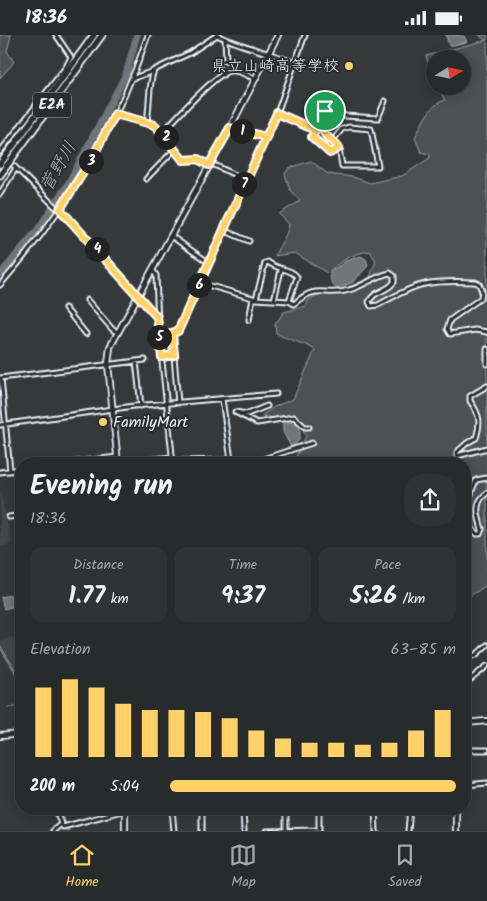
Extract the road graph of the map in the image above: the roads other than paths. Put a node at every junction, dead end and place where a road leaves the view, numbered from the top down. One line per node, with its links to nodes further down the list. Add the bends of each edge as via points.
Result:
1 (56, 35): 27 (street, via 71,57)
2 (94, 35): 28 (highway, E2A)
3 (102, 35): 30 (highway, E2A)
4 (148, 35): 13 (street)
5 (217, 35): 8 (street); 11 (street, via 190,53)
6 (278, 35): 9 (main road)
7 (305, 35): 10 (street)
8 (225, 39): 9 (street); 12 (street, via 226,60 218,61)
9 (269, 53): 10 (street); 14 (main road)
10 (295, 63): 17 (street)
11 (154, 70): 13 (street); 19 (street)
12 (223, 75): 14 (street, via 237,71); 22 (street, via 200,92)
13 (133, 79): 18 (street)
14 (255, 79): 20 (main road)
15 (385, 101): 16 (street, via 378,118 345,116 336,109)
16 (325, 111): 21 (street); 24 (street, via 324,132)
17 (277, 113): 21 (street); 23 (street)
18 (115, 114): 19 (street); 34 (street)
19 (147, 121): 22 (street)
20 (230, 128): 23 (street); 29 (main road)
21 (311, 128): 25 (street, via 315,130 314,141 330,153)
22 (163, 132): 26 (street)
23 (266, 137): 32 (street)
24 (333, 140): 25 (street); 25 (street, via 342,129 371,129 378,165 342,166)
25 (339, 148)
26 (175, 149): 29 (street, via 183,160 198,159); 31 (street)
27 (1, 154)
28 (0, 163)
29 (210, 164): 32 (street); 36 (main road)
30 (0, 175)
31 (146, 179)
32 (246, 181): 35 (street)
33 (0, 194): 34 (street, via 15,167)
34 (60, 209): 42 (street); 43 (street)
35 (223, 231): 37 (street); 38 (street)
36 (172, 236): 38 (street); 40 (main road)
37 (249, 241)
38 (208, 262): 41 (street)
39 (281, 270): 44 (street, via 265,263); 46 (street); 47 (street, via 292,271 297,277)
40 (153, 271): 43 (main road); 49 (street, via 156,275)
41 (200, 283): 44 (street); 55 (street, via 178,331 172,333)
42 (0, 285)
43 (138, 296): 49 (street); 51 (main road)
44 (254, 299): 46 (street); 50 (street)
45 (87, 300): 51 (street)
46 (274, 300): 47 (street)
47 (289, 301): 52 (street, via 294,304 305,294 324,290 348,291 390,273 394,276 392,286 371,297 371,306 418,284 432,281 475,282 482,291 481,298 450,320 447,329 450,334 475,330)
48 (66, 308): 53 (street)
49 (157, 317): 56 (street)
50 (249, 320)
51 (118, 332): 59 (main road, via 110,347)
52 (487, 332)
53 (86, 334)
54 (487, 349): 60 (street)
55 (174, 355): 56 (street); 65 (street)
56 (162, 357): 66 (street)
57 (145, 360): 58 (street)
58 (136, 361): 59 (street); 67 (street)
59 (108, 364): 61 (street); 69 (main road)
60 (487, 364)
61 (0, 378): 71 (street)
62 (487, 386): 74 (street, via 470,396 480,424 476,439 456,452 457,456)
63 (276, 394): 64 (street)
64 (222, 399): 65 (street); 77 (street)
65 (178, 403): 66 (street)
66 (167, 404): 67 (street); 76 (street)
67 (140, 406): 69 (street)
68 (267, 406): 72 (street, via 247,414 235,412 257,423 294,417)
69 (112, 410): 71 (street); 75 (main road)
70 (0, 425): 71 (street)
71 (6, 425): 80 (street)
72 (308, 427)
73 (312, 443): 78 (street)
74 (487, 448)
75 (117, 457)
76 (172, 457)
77 (231, 457)
78 (273, 457)
79 (15, 470): 80 (street)
80 (10, 471): 81 (street)
81 (0, 472)
82 (487, 478): 83 (street, via 476,480)
83 (471, 493)
84 (487, 493): 87 (street, via 478,503 480,534)
85 (15, 516): 86 (street)
86 (9, 517)
87 (471, 527)
88 (487, 645): 89 (street)
89 (471, 657)
90 (487, 666): 91 (street)
91 (471, 679)
92 (487, 721): 93 (main road)
93 (471, 722)
94 (15, 735): 95 (main road)
95 (0, 736)
96 (487, 749): 97 (street)
97 (471, 750)
98 (487, 783): 99 (street)
99 (471, 784)
100 (58, 815): 111 (street)
101 (104, 815): 111 (street, via 63,827)
102 (125, 815): 114 (main road)
103 (173, 815): 115 (street)
104 (202, 815): 116 (street)
105 (243, 815): 117 (street)
106 (286, 815): 112 (street)
107 (319, 815): 119 (street)
108 (375, 815): 120 (street)
109 (409, 815): 121 (street)
110 (456, 815): 122 (main road)
111 (61, 824): 113 (street)
112 (286, 830): 118 (street); 119 (street)
113 (53, 831)
114 (125, 831)
115 (174, 831)
116 (202, 831)
117 (244, 831)
118 (267, 831)
119 (319, 831)
120 (376, 831)
121 (408, 831)
122 (456, 831)

